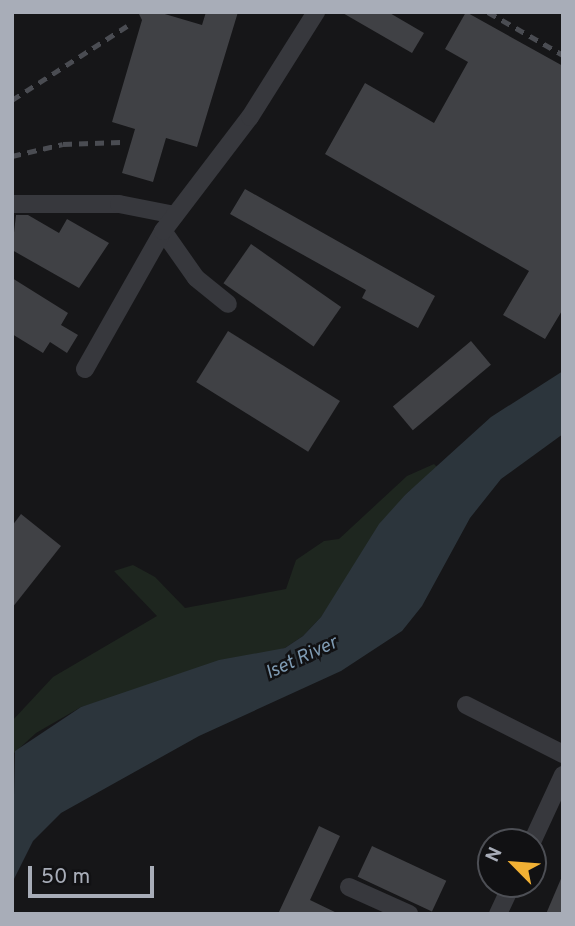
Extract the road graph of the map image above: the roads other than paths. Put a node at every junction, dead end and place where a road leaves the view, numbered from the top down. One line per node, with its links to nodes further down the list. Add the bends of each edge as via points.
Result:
1 (316, 12): 3 (lane, via 250,117)
2 (12, 204): 3 (lane, via 119,204)
3 (175, 215): 4 (lane)
4 (163, 231): 5 (lane, via 196,278); 6 (lane)
5 (228, 304)
6 (85, 369)
7 (466, 705): 8 (lane)
8 (563, 754)
9 (563, 775): 10 (lane)
10 (538, 828)
11 (349, 887): 13 (lane)
12 (505, 898): 14 (lane)
13 (409, 914)
14 (498, 914)

